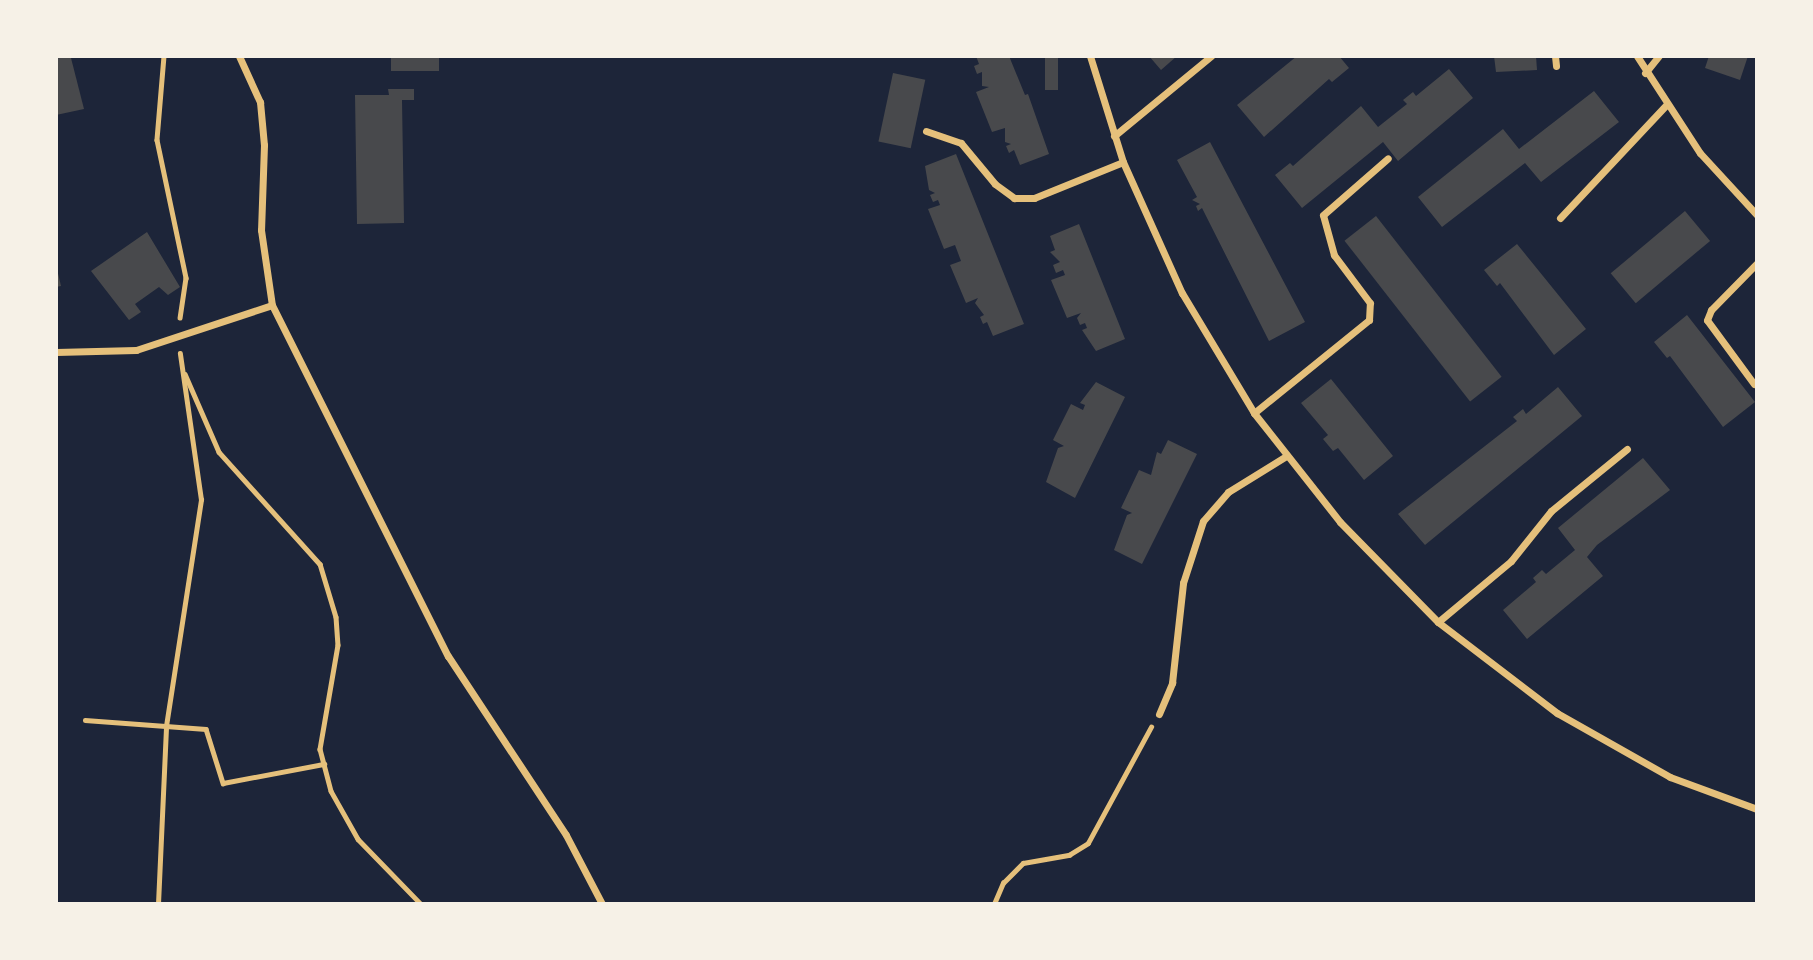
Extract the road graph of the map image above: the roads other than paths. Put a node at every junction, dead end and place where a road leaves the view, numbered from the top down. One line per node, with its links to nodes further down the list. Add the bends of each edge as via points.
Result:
1 (240, 56): 17 (street, via 260,102 264,145 261,230)
2 (1090, 56): 11 (street)
3 (1211, 56): 11 (street)
4 (1555, 56): 7 (street)
5 (1637, 56): 8 (street)
6 (1659, 56): 8 (street)
7 (1556, 66)
8 (1646, 73): 9 (street)
9 (1666, 105): 14 (street, via 1719,176); 15 (street)
10 (926, 131): 13 (street, via 961,143 1013,198 1034,198)
11 (1114, 136): 13 (street)
12 (1388, 158): 20 (street, via 1323,215 1334,255 1370,303 1369,320)
13 (1123, 162): 20 (street, via 1182,293)
14 (1757, 215)
15 (1560, 218)
16 (1757, 263): 19 (street, via 1711,310 1707,320)
17 (272, 305): 18 (street, via 136,350); 26 (street, via 448,656 566,835)
18 (56, 352)
19 (1754, 384)
20 (1254, 413): 22 (street)
21 (1628, 449): 23 (street, via 1551,511 1511,561)
22 (1286, 456): 23 (street, via 1369,554); 24 (street, via 1228,492 1203,521 1183,583 1172,683)
23 (1438, 622): 25 (street, via 1519,687 1595,737 1670,776)
24 (1159, 714)
25 (1757, 809)
26 (602, 904)

